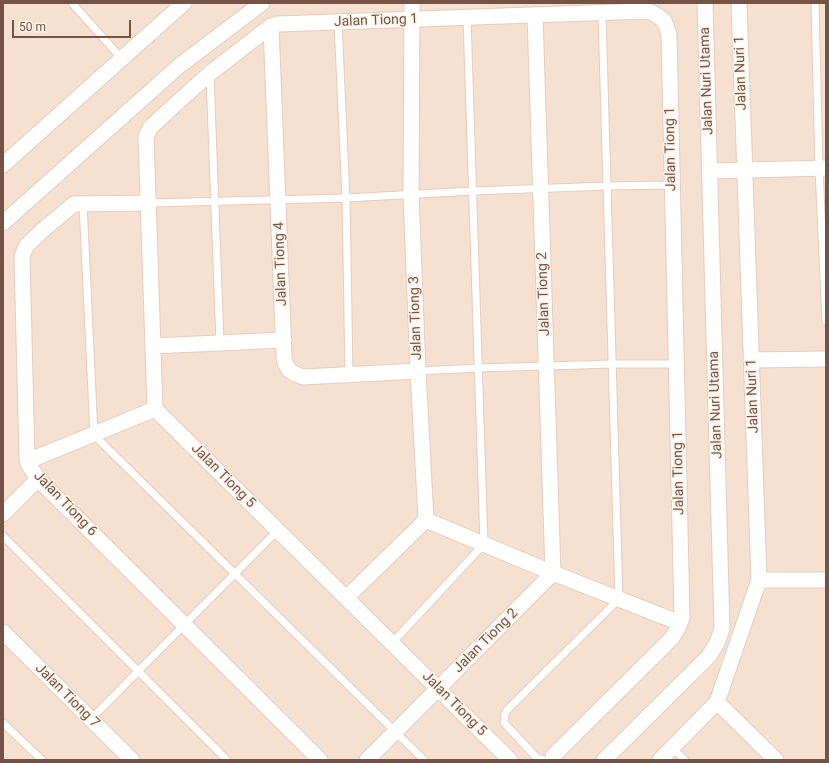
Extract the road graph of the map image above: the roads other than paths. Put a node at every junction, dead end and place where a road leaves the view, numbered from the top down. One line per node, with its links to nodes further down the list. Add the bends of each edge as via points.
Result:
1 (72, 3): 14 (lane)
2 (184, 3): 14 (street)
3 (262, 3): 30 (street, via 179,66)
4 (412, 3): 11 (street, Jalan Tiong 3)
5 (705, 3): 19 (street, Jalan Nuri Utama)
6 (739, 3): 18 (street, Jalan Nuri 1)
7 (815, 3): 17 (lane)
8 (602, 14): 9 (street, Jalan Tiong 1); 20 (street, Jalan Tiong 1, via 651,12 664,21 667,28); 21 (lane)
9 (535, 16): 10 (street, Jalan Tiong 1); 22 (street, Jalan Tiong 2)
10 (467, 18): 11 (street, Jalan Tiong 1); 23 (lane)
11 (412, 20): 12 (street, Jalan Tiong 1); 24 (street, Jalan Tiong 3)
12 (338, 22): 13 (street, Jalan Tiong 1); 25 (lane)
13 (271, 26): 15 (street); 26 (street, Jalan Tiong 4)
14 (122, 58): 16 (street)
15 (210, 74): 27 (lane); 28 (street, via 150,128 146,137)
16 (3, 165)
17 (822, 169): 18 (street); 31 (lane)
18 (745, 170): 19 (street); 36 (street, Jalan Nuri 1)
19 (710, 171): 77 (street, Jalan Nuri Utama, via 722,629 709,656)
20 (671, 185): 21 (lane); 38 (street, Jalan Tiong 1)
21 (607, 186): 22 (lane); 37 (lane)
22 (541, 189): 23 (lane); 39 (street, Jalan Tiong 2)
23 (473, 191): 24 (lane); 40 (lane)
24 (411, 195): 25 (lane); 41 (street, Jalan Tiong 3)
25 (346, 198): 26 (lane); 42 (lane)
26 (278, 200): 27 (lane); 32 (street, Jalan Tiong 4)
27 (216, 202): 28 (lane); 33 (lane)
28 (148, 203): 29 (street, Jalan Tiong 6); 34 (street)
29 (83, 204): 44 (lane); 45 (street, Jalan Tiong 6, via 74,204 44,229 22,254)
30 (3, 223)
31 (826, 321)
32 (284, 340): 33 (street); 42 (street, Jalan Tiong 4, via 285,363 295,374 303,377)
33 (220, 343): 34 (street)
34 (153, 346): 43 (street)
35 (826, 359): 36 (street)
36 (751, 360): 54 (street, Jalan Nuri 1)
37 (612, 364): 38 (lane); 39 (lane); 57 (lane)
38 (676, 364): 58 (street, Jalan Tiong 1, via 682,612)
39 (546, 367): 40 (lane); 53 (street, Jalan Tiong 2)
40 (479, 368): 41 (lane); 51 (lane)
41 (418, 371): 42 (street, Jalan Tiong 4); 48 (street, Jalan Tiong 3)
42 (349, 375)
43 (155, 409): 44 (street); 49 (street, Jalan Tiong 5)
44 (94, 435): 45 (street); 52 (lane)
45 (28, 461): 46 (street, Jalan Tiong 6)
46 (38, 479): 47 (street); 59 (street, Jalan Tiong 6)
47 (3, 514)
48 (426, 520): 51 (street); 56 (street)
49 (278, 530): 52 (lane); 56 (street, Jalan Tiong 5)
50 (3, 536): 62 (lane)
51 (484, 544): 53 (street); 61 (lane)
52 (235, 573): 59 (lane); 67 (lane)
53 (553, 573): 57 (street); 63 (street, Jalan Tiong 2)
54 (759, 580): 55 (street); 64 (street, Jalan Nuri 1)
55 (826, 580)
56 (346, 598): 61 (street, Jalan Tiong 5)
57 (619, 599): 58 (street); 69 (lane, via 505,714 504,723 536,757)
58 (680, 623): 69 (street, Jalan Tiong 1, via 672,638)
59 (184, 624): 62 (lane); 73 (street, Jalan Tiong 6)
60 (3, 632): 65 (street, Jalan Tiong 7)
61 (392, 643): 63 (street, Jalan Tiong 5)
62 (138, 671): 65 (lane); 72 (lane)
63 (438, 689): 67 (street, Jalan Tiong 2); 76 (street, Jalan Tiong 5)
64 (717, 702): 68 (street, Jalan Nuri 1); 80 (street)
65 (90, 720): 71 (street, Jalan Tiong 7)
66 (3, 723): 70 (lane)
67 (396, 732): 74 (street, Jalan Tiong 2); 75 (lane)
68 (672, 748): 78 (street, Jalan Nuri 1); 79 (lane)
69 (548, 759)
70 (42, 760)
71 (132, 760)
72 (226, 760)
73 (320, 760)
74 (366, 760)
75 (424, 760)
76 (510, 760)
77 (604, 760)
78 (660, 760)
79 (685, 760)
80 (776, 760)

